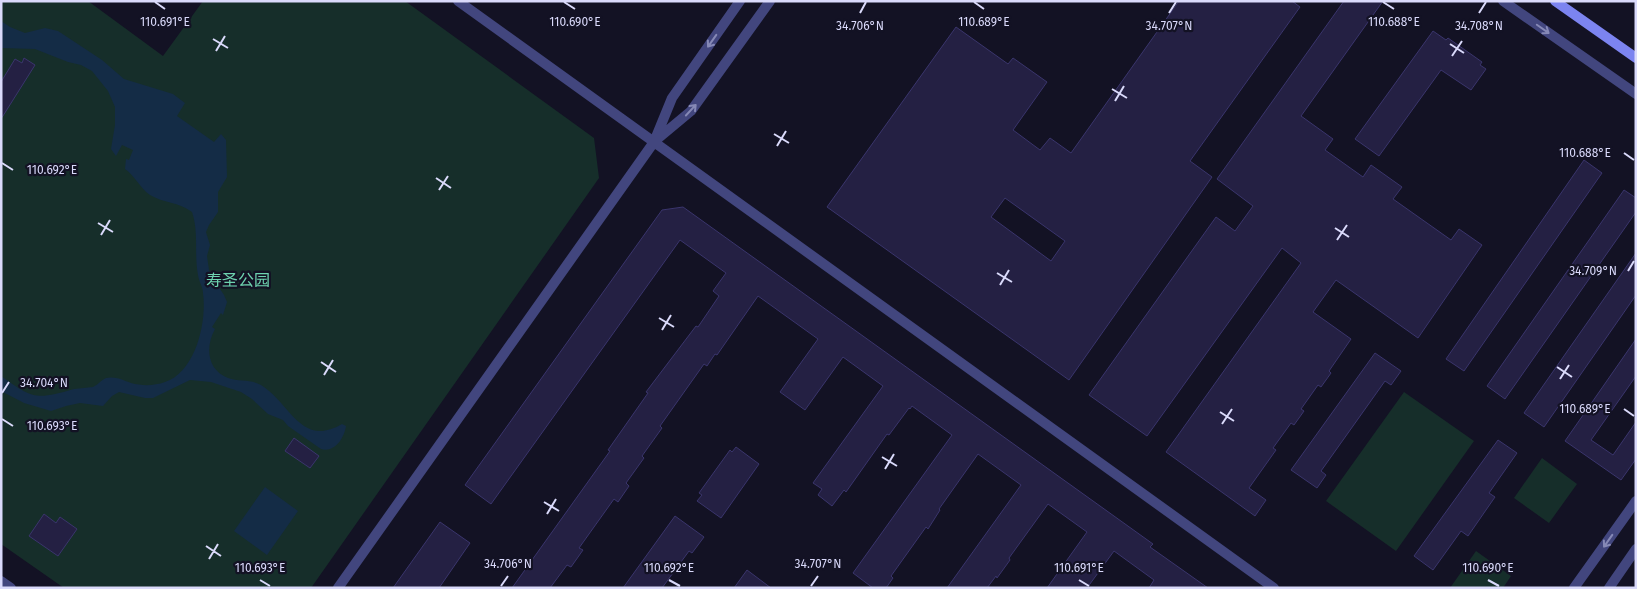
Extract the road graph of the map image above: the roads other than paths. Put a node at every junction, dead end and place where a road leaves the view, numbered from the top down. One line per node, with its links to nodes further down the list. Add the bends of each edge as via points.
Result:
1 (458, 1): 8 (street)
2 (740, 1): 8 (street, one-way to 8, via 672,98)
3 (770, 1): 8 (street, one-way to 3, via 691,111)
4 (1503, 1): 7 (street, one-way to 7)
5 (1555, 1): 6 (main road)
6 (1636, 58)
7 (1636, 94)
8 (654, 142): 13 (street); 14 (street)
9 (1636, 501): 15 (street, one-way to 15)
10 (1636, 549): 16 (street)
11 (1, 581): 12 (street)
12 (11, 588)
13 (338, 588)
14 (1274, 588)
15 (1574, 588)
16 (1609, 588)

